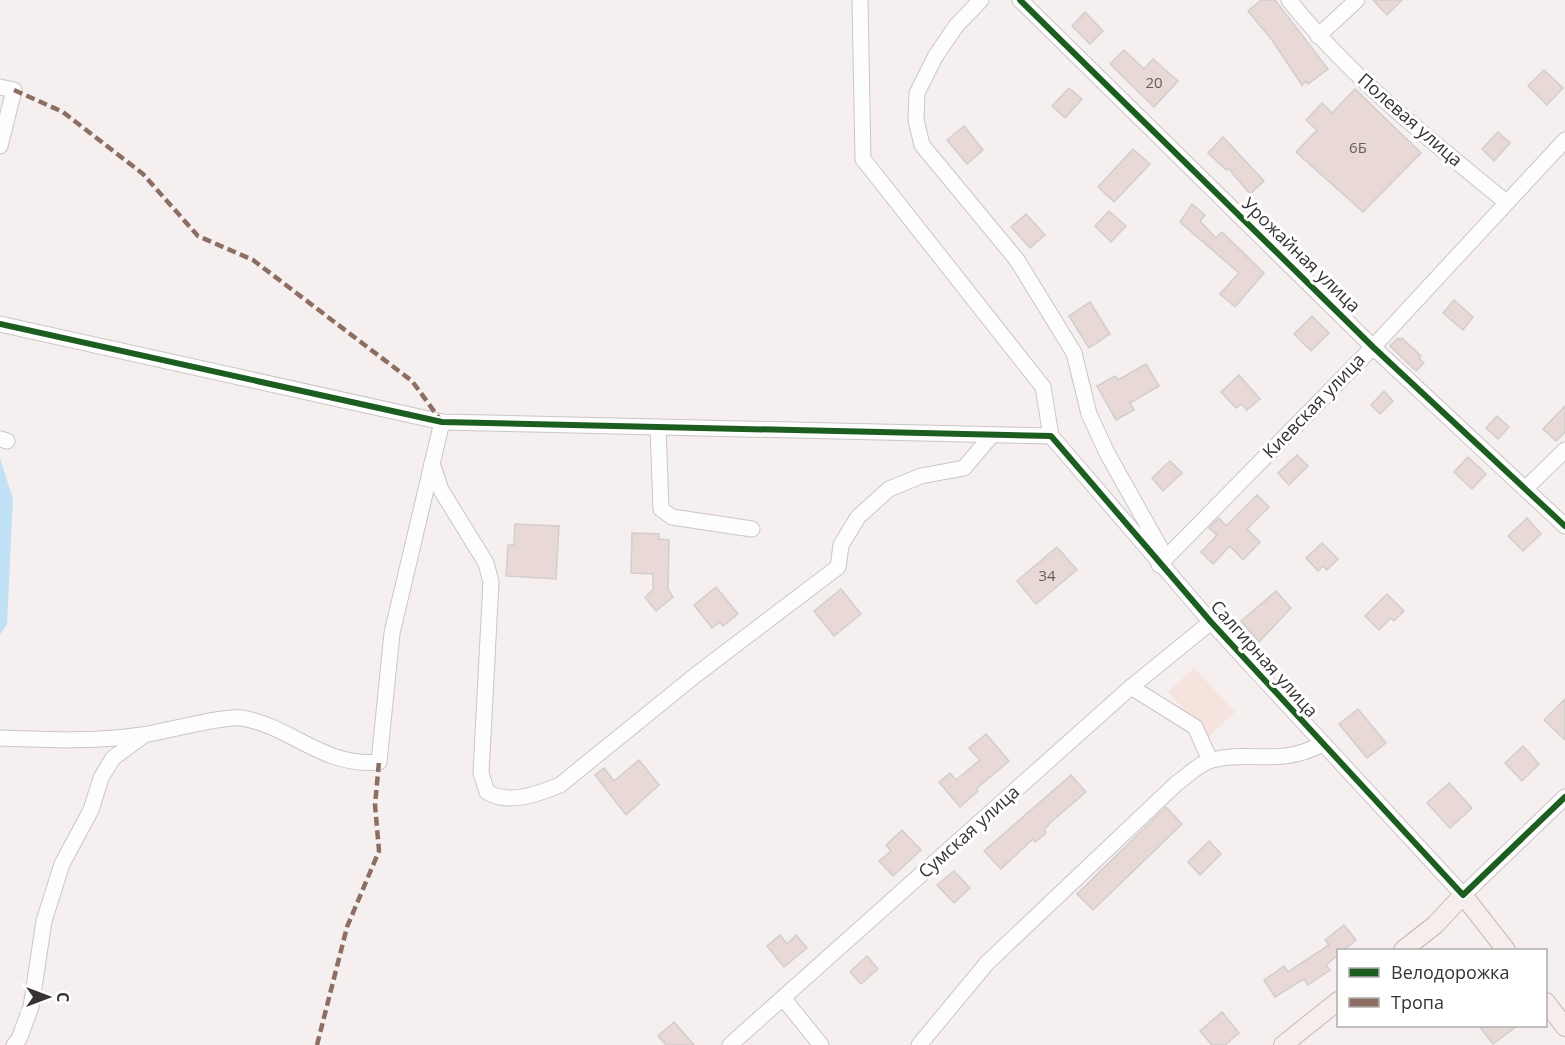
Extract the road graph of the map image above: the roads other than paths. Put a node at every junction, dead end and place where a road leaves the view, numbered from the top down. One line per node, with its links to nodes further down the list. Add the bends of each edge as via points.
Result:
1 (860, 0): 16 (street, via 863,159 1043,387)
2 (981, 0): 22 (street, via 956,26 917,93 916,120 922,145 1017,260 1074,353 1089,414)
3 (1020, 0): 12 (street, Урожайная улица)
4 (1289, 0): 6 (street, Полевая улица)
5 (1357, 0): 6 (street)
6 (1318, 36): 10 (street, Полевая улица, via 1397,112)
7 (0, 87): 9 (street, via 14,90)
8 (1565, 140): 10 (street, Киевская улица)
9 (0, 146)
10 (1506, 202): 12 (street, Киевская улица)
11 (0, 324): 13 (street)
12 (1373, 346): 19 (street, Урожайная улица); 22 (street, Киевская улица)
13 (442, 422): 14 (street); 18 (street)
14 (658, 427): 15 (street); 21 (street, via 661,509 672,517)
15 (992, 435): 16 (street); 18 (street, via 964,468 921,476 889,489 858,517 842,545 838,567 560,785 535,795 511,798 487,792 481,772 491,582 486,562 441,490)
16 (1051, 436): 22 (street, Салгирная улица)
17 (1565, 450): 19 (street)
18 (432, 463): 25 (street, via 392,633 379,762 357,764 310,749 270,726 239,717)
19 (1526, 488): 20 (street, Урожайная улица)
20 (1565, 526)
21 (752, 529)
22 (1163, 561): 23 (street, Салгирная улица)
23 (1210, 622): 24 (street, Сумская улица); 27 (street, Салгирная улица)
24 (1131, 687): 28 (street, via 1195,727); 33 (street, Сумская улица)
25 (144, 735): 26 (street, via 89,741); 37 (street, via 113,758 101,778 92,810 62,864 44,921 31,1007)
26 (0, 738)
27 (1322, 744): 28 (street, via 1286,757); 30 (street, Салгирная улица)
28 (1210, 760): 40 (street, via 1177,783 987,963)
29 (1565, 798): 30 (street)
30 (1463, 895): 31 (main road); 32 (main road, Салгирная улица)
31 (1405, 949)
32 (1504, 949)
33 (783, 998): 38 (street, Сумская улица); 39 (street)
34 (1337, 1002): 41 (main road)
35 (1547, 1004): 36 (main road)
36 (1565, 1027)
37 (14, 1045)
38 (730, 1045)
39 (821, 1045)
40 (919, 1045)
41 (1283, 1045)

